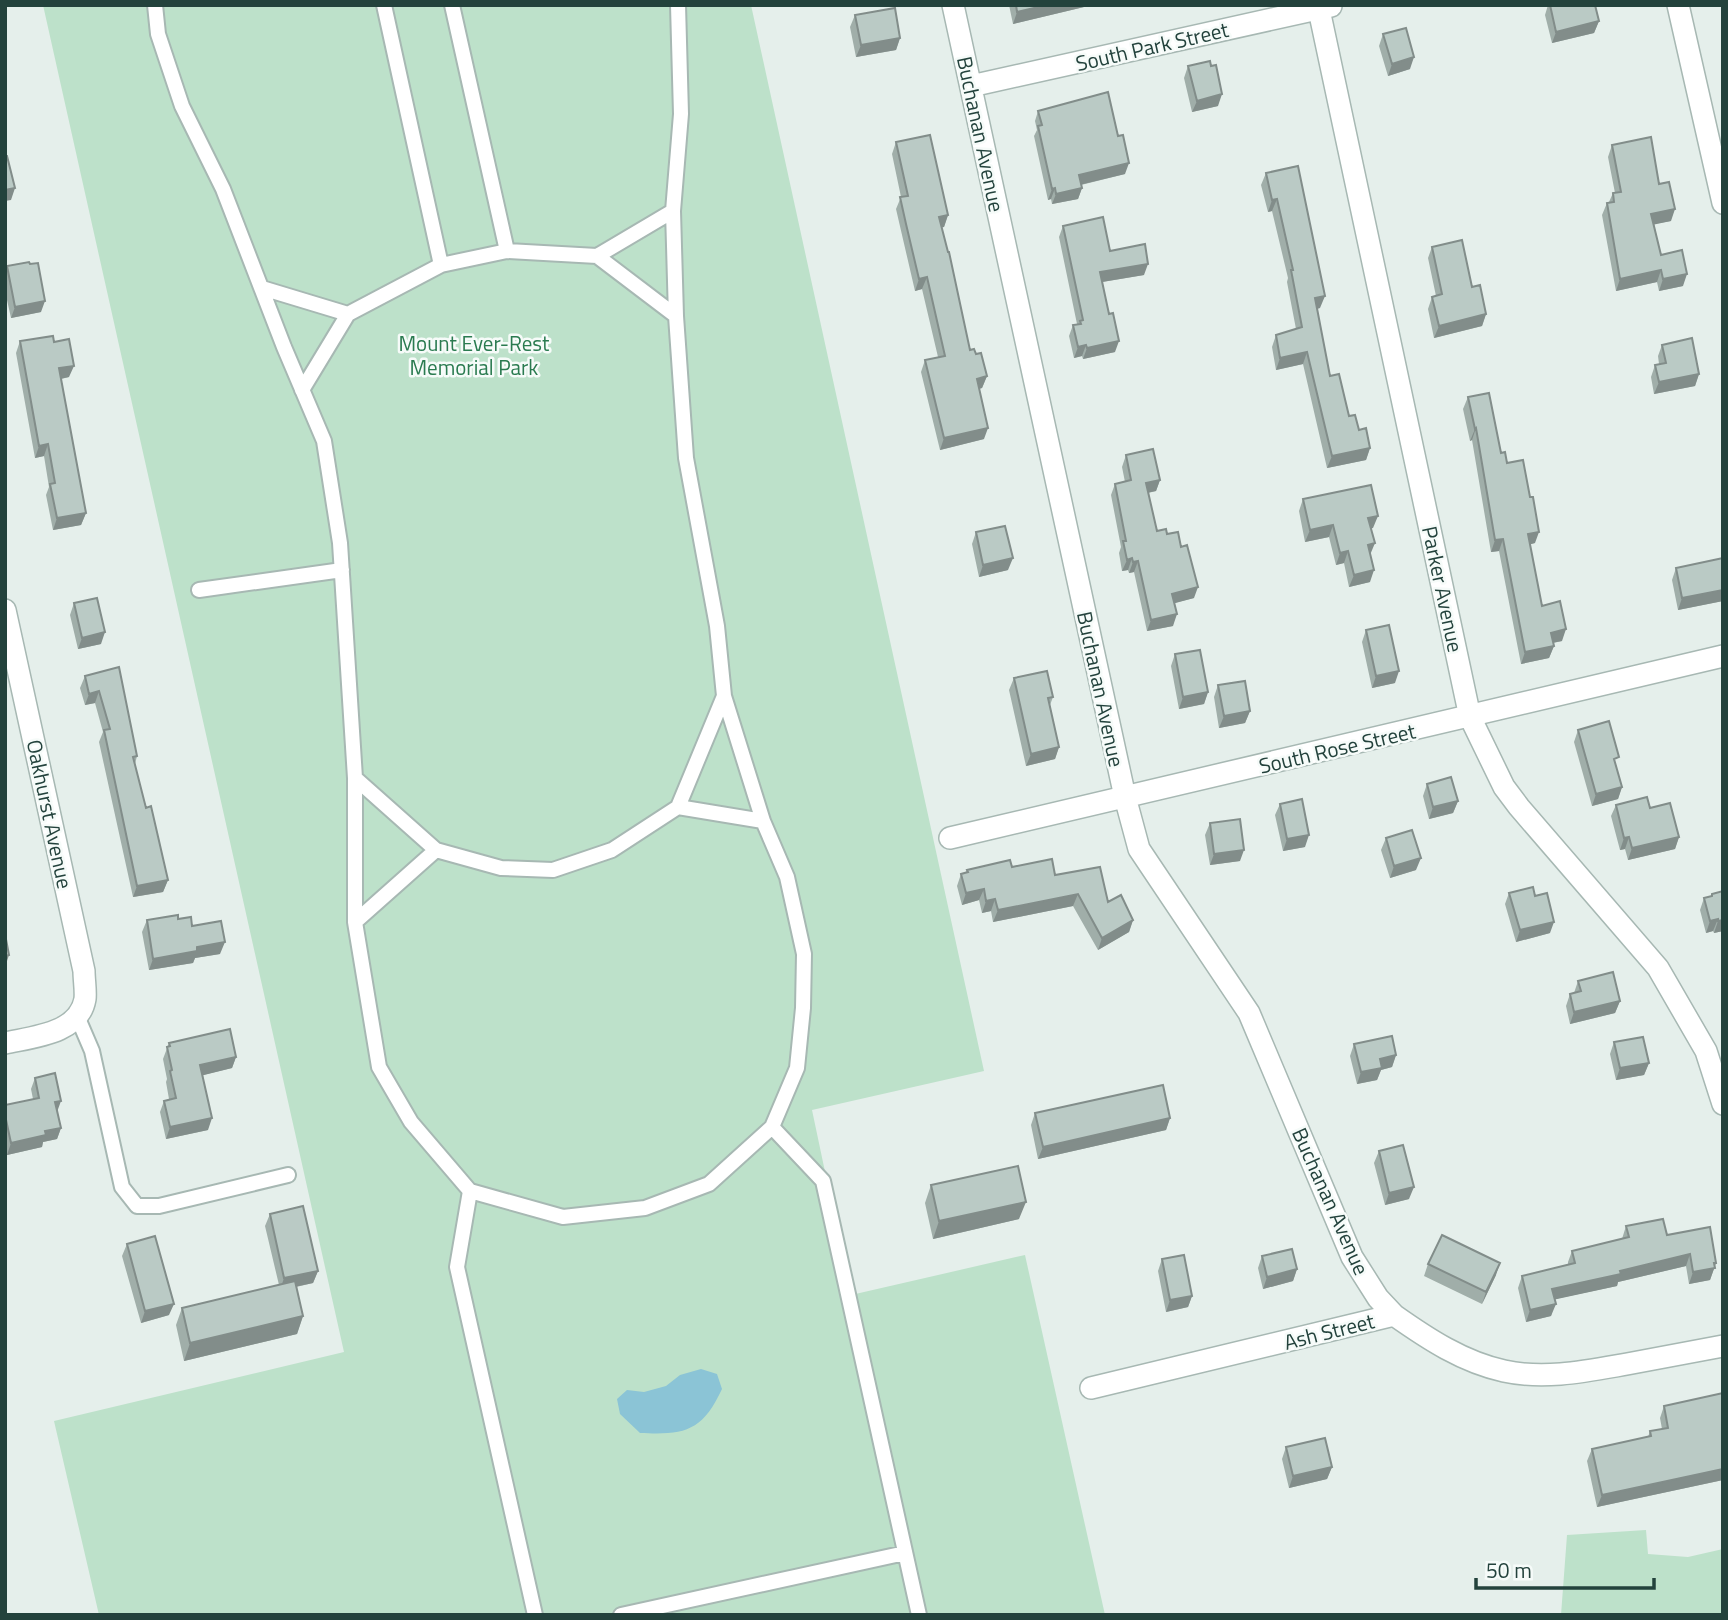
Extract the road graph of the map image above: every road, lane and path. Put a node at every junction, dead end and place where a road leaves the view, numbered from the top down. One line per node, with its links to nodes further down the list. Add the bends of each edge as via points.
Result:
1 (155, 5): 14 (lane, via 158,34 183,106 223,189)
2 (384, 5): 13 (lane)
3 (452, 5): 11 (lane)
4 (678, 5): 10 (lane, via 681,114)
5 (953, 5): 8 (street, Buchanan Avenue)
6 (1678, 5): 9 (street)
7 (1323, 6): 8 (street, South Park Street); 23 (street, Parker Avenue)
8 (971, 86): 25 (street, Buchanan Avenue)
9 (1723, 203)
10 (673, 211): 12 (lane); 16 (lane)
11 (507, 251): 12 (lane); 13 (lane)
12 (597, 257): 16 (lane)
13 (441, 265): 15 (lane)
14 (262, 288): 15 (lane); 17 (lane)
15 (348, 314): 17 (lane)
16 (676, 316): 22 (lane, via 686,458)
17 (303, 390): 18 (lane, via 324,441)
18 (342, 570): 19 (lane); 24 (lane)
19 (199, 590)
20 (5, 610): 31 (street, Oakhurst Avenue, via 84,971 85,1001)
21 (1723, 656): 23 (street, South Rose Street)
22 (724, 696): 26 (lane); 27 (lane)
23 (1470, 718): 25 (street, South Rose Street); 33 (street, Parker Avenue, via 1518,807 1658,968 1706,1051)
24 (355, 778): 29 (lane); 30 (lane)
25 (1125, 797): 28 (street, South Rose Street); 37 (street, Buchanan Avenue, via 1139,849 1250,1013 1352,1257)
26 (678, 807): 27 (lane); 29 (lane, via 612,850 553,870 500,868)
27 (763, 821): 34 (lane, via 787,877 804,954 797,1068)
28 (950, 838)
29 (436, 850): 30 (lane)
30 (355, 922): 36 (lane, via 379,1067 411,1122)
31 (77, 1016): 32 (street, via 53,1032); 35 (lane, via 92,1051 121,1188 137,1206 159,1206)
32 (5, 1043)
33 (1723, 1104)
34 (772, 1127): 36 (lane, via 709,1184 646,1208 563,1217); 40 (lane, via 823,1181)
35 (288, 1175)
36 (470, 1191): 41 (lane, via 457,1267)
37 (1394, 1315): 38 (street, Ash Street, via 1430,1341 1471,1360 1504,1371 1538,1375); 39 (street, Ash Street)
38 (1723, 1346)
39 (1091, 1388)
40 (905, 1553): 42 (lane); 43 (lane)
41 (535, 1615)
42 (621, 1615)
43 (919, 1615)

